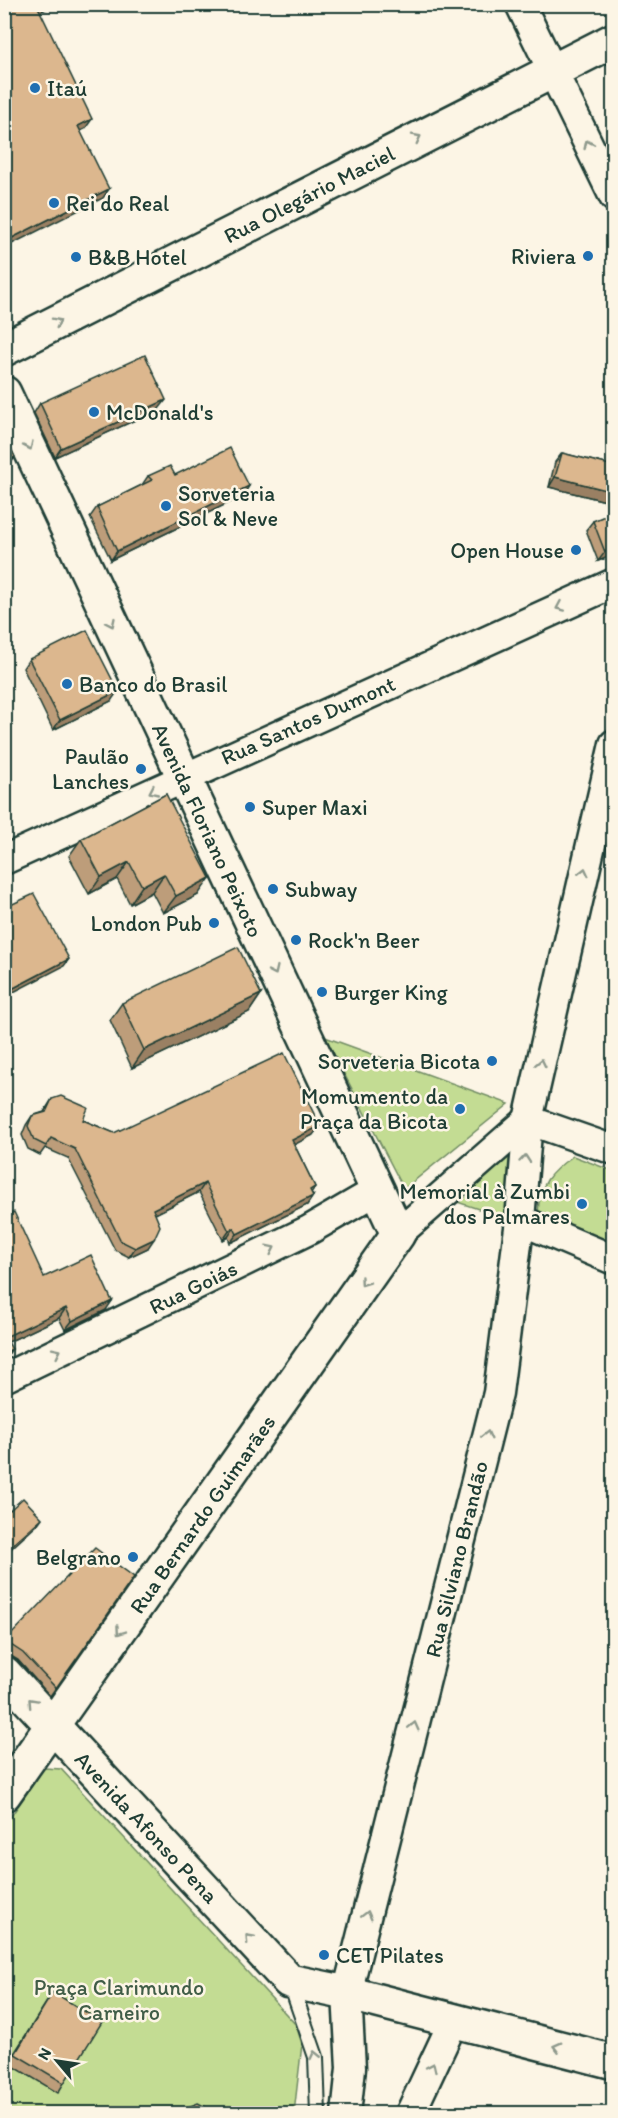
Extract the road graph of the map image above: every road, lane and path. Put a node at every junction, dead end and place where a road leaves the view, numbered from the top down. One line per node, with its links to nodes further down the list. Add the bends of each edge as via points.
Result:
1 (520, 4): 3 (street)
2 (614, 40): 3 (street, Rua Olegário Maciel)
3 (552, 70): 4 (street, one-way to 3); 5 (street, Rua Olegário Maciel, one-way to 3)
4 (614, 197)
5 (4, 349)
6 (4, 393): 9 (street, Avenida Floriano Peixoto, one-way to 9)
7 (614, 583): 9 (street, Rua Santos Dumont, one-way to 9)
8 (614, 744): 11 (street, Rua Silviano Brandão, one-way to 8)
9 (183, 777): 10 (street, Rua Santos Dumont, one-way to 10); 13 (street, Avenida Floriano Peixoto, one-way to 13)
10 (4, 860)
11 (528, 1120): 12 (street); 14 (street, Rua Silviano Brandão, one-way to 11); 15 (street)
12 (614, 1150)
13 (378, 1190): 15 (street, Avenida Floriano Peixoto); 17 (street, Rua Goiás, one-way to 13, via 309,1230)
14 (520, 1220): 16 (street); 22 (street, Rua Silviano Brandão, one-way to 14, via 498,1393)
15 (398, 1234): 19 (street, Rua Bernardo Guimarães, one-way to 19)
16 (614, 1260)
17 (4, 1378)
18 (4, 1673): 19 (street, Avenida Afonso Pena, one-way to 18)
19 (54, 1726): 20 (street, Rua Bernardo Guimarães); 21 (street, Avenida Afonso Pena, one-way to 19)
20 (4, 1794)
21 (289, 1981): 22 (street); 25 (lane, one-way to 21, via 316,2057)
22 (347, 1992): 23 (street); 26 (street, Rua Silviano Brandão, via 351,2068)
23 (454, 2020): 24 (street, one-way to 23); 27 (street, one-way to 23)
24 (614, 2062)
25 (318, 2114)
26 (346, 2114)
27 (410, 2114)

